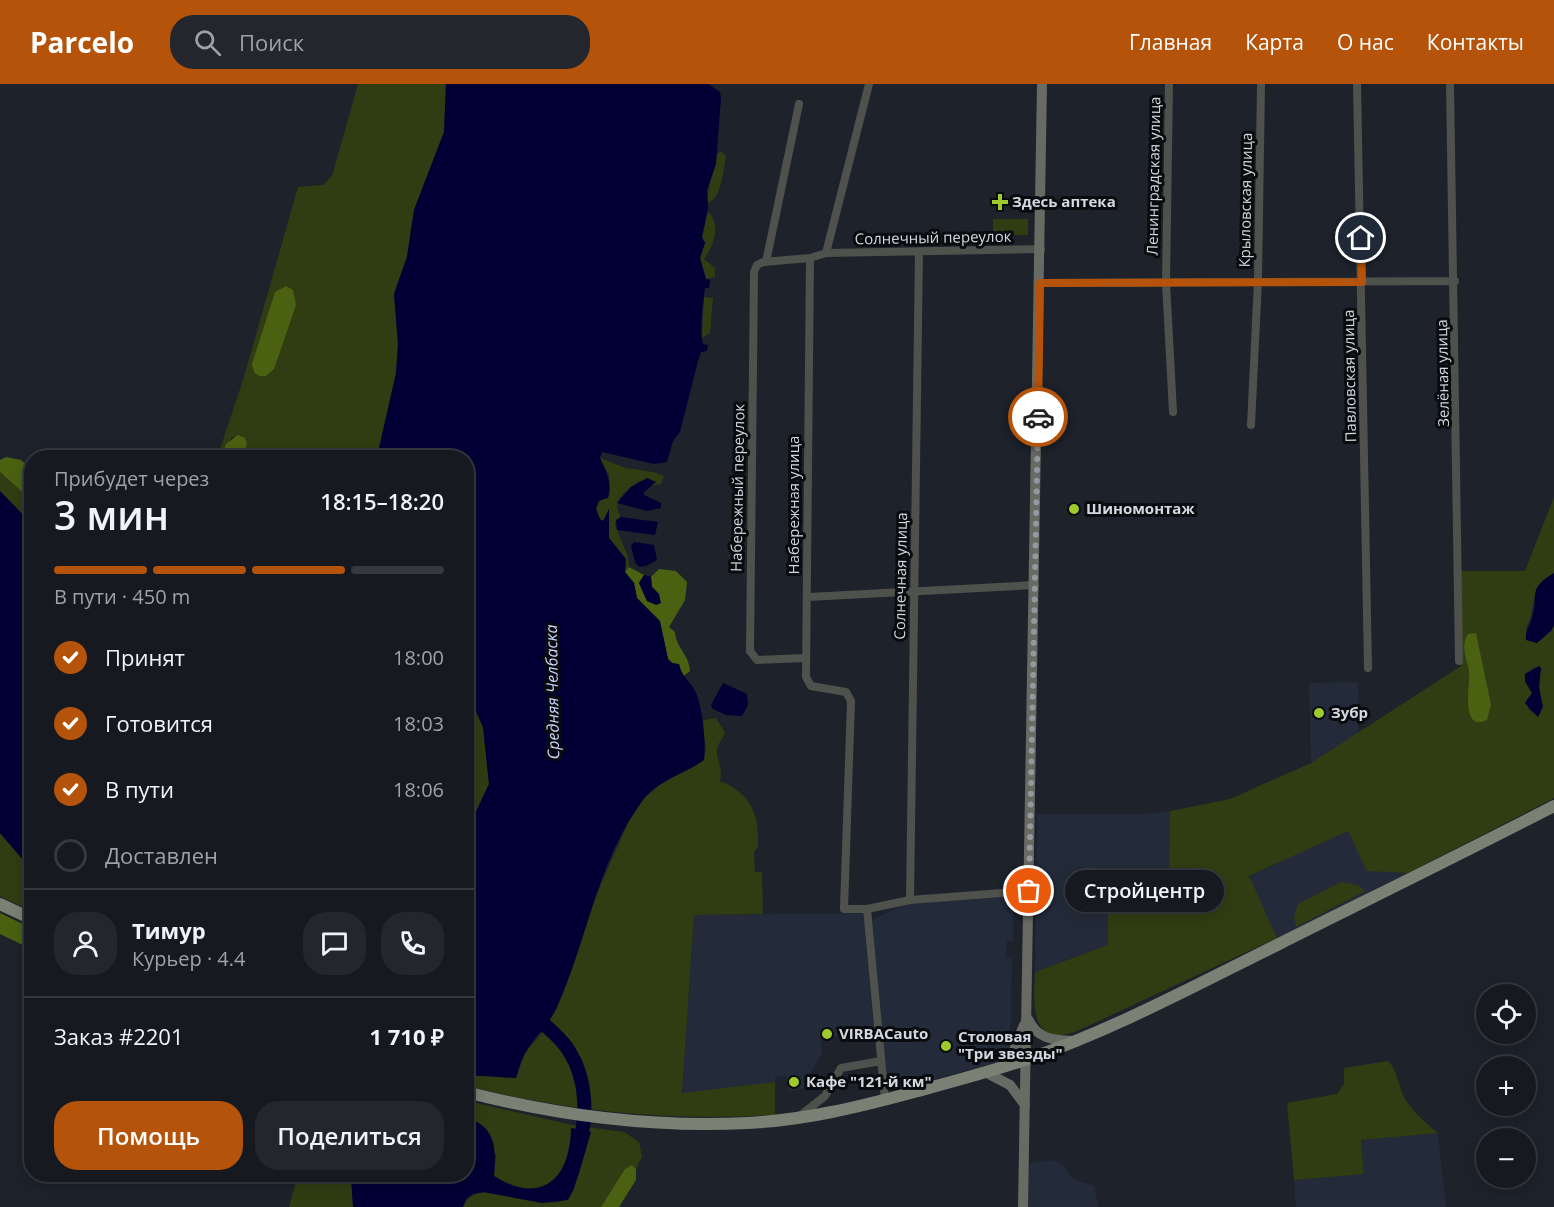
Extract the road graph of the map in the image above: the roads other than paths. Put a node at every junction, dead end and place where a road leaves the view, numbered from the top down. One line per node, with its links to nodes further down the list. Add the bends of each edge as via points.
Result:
1 (869, 84): 10 (street)
2 (1042, 84): 8 (street)
3 (1169, 84): 17 (street, Ленинградская улица)
4 (1261, 84): 13 (street, Крыловская улица)
5 (1357, 84): 15 (street, Павловская улица)
6 (1450, 84): 14 (street, Зелёная улица)
7 (799, 104): 12 (street)
8 (1041, 249): 9 (street, Солнечный переулок); 16 (street)
9 (919, 252): 10 (street, Солнечный переулок); 21 (street, Солнечная улица)
10 (826, 253): 11 (street)
11 (810, 258): 12 (street); 22 (street, Набережная улица)
12 (766, 262): 23 (street, Набережный переулок, via 757,265 754,272 750,651 758,660)
13 (1258, 281): 15 (street); 17 (street); 19 (street, Крыловская улица)
14 (1455, 281): 15 (street); 24 (street, Зелёная улица)
15 (1362, 282): 25 (street, Павловская улица)
16 (1040, 283): 17 (street); 20 (street)
17 (1166, 283): 18 (street, Ленинградская улица)
18 (1173, 412)
19 (1251, 425)
20 (1035, 585): 21 (street); 27 (street)
21 (914, 590): 22 (street); 28 (street, Солнечная улица)
22 (808, 597): 23 (street, Набережная улица)
23 (806, 658): 30 (street, Набережная улица, via 809,684 840,689 851,701 844,909)
24 (1459, 661)
25 (1368, 668)
26 (1554, 806): 33 (main road, via 1208,979)
27 (1029, 891): 28 (street); 32 (street)
28 (910, 900): 30 (street)
29 (0, 904): 31 (main road)
30 (867, 909): 35 (street)
31 (24, 915)
32 (1026, 1016): 33 (street, via 1039,1035); 34 (street); 36 (street, via 1014,1050)
33 (1073, 1041): 34 (main road)
34 (1026, 1060): 36 (main road); 40 (street)
35 (881, 1061): 39 (street); 41 (street, via 841,1068 825,1096)
36 (1003, 1066): 37 (main road)
37 (985, 1072): 39 (main road); 40 (street, via 1010,1085)
38 (474, 1094): 41 (main road, via 621,1121 683,1125)
39 (885, 1100): 41 (main road)
40 (1025, 1105): 42 (street)
41 (797, 1118)
42 (1023, 1207)

